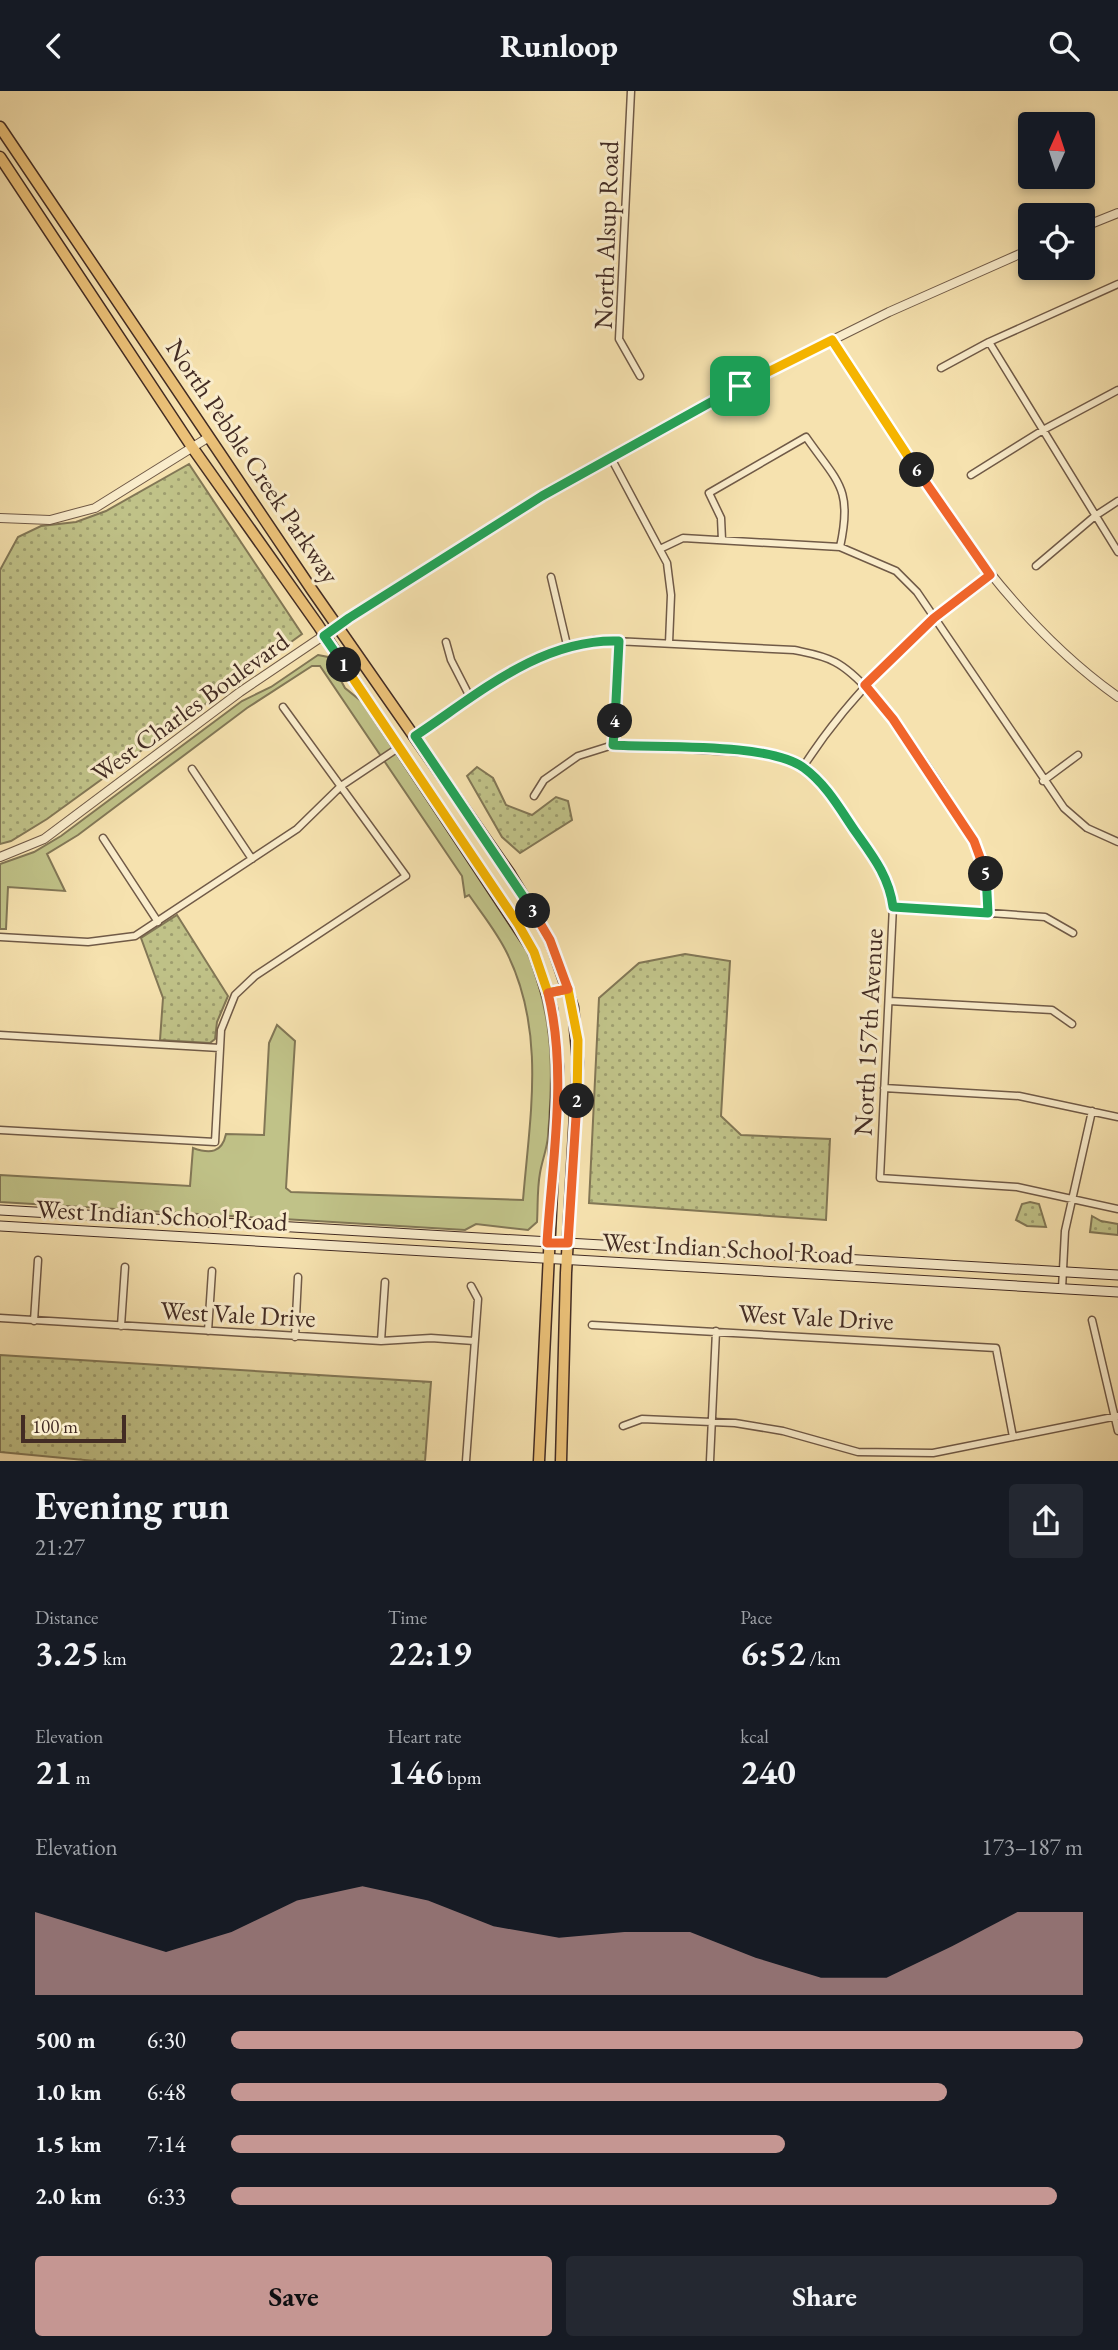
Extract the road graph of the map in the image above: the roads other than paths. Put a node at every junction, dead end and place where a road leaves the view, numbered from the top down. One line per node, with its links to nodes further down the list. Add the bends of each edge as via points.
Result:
1 (631, 91): 13 (street, North Alsup Road, via 619,338)
2 (0, 127): 6 (main road, North Pebble Creek Parkway)
3 (0, 157): 7 (main road, North Pebble Creek Parkway)
4 (1118, 213): 5 (street)
5 (1095, 222)
6 (75, 238): 7 (main road); 16 (main road, North Pebble Creek Parkway)
7 (61, 248): 17 (main road, North Pebble Creek Parkway)
8 (1018, 255): 10 (street, West Charles Boulevard)
9 (1118, 284): 11 (street)
10 (832, 340): 18 (street, West Charles Boulevard); 28 (street)
11 (989, 342): 12 (street); 15 (street)
12 (941, 368)
13 (640, 376)
14 (1118, 390): 15 (street)
15 (1043, 430): 19 (street); 21 (street)
16 (209, 437): 17 (street); 31 (main road, North Pebble Creek Parkway)
17 (192, 447): 22 (street, via 116,498 76,514 50,520); 32 (main road, North Pebble Creek Parkway)
18 (610, 456): 25 (street); 31 (street, West Charles Boulevard)
19 (971, 475)
20 (1118, 501): 21 (street)
21 (1095, 516): 26 (street); 27 (street)
22 (0, 518)
23 (722, 540): 24 (street); 24 (street, via 721,518 709,493 806,437 844,493 847,511); 25 (street, via 683,538)
24 (840, 547): 30 (street, via 896,571)
25 (662, 548): 35 (street, via 670,578)
26 (1118, 552)
27 (1036, 566)
28 (990, 575): 30 (street); 38 (street, via 1046,638)
29 (551, 577): 36 (street)
30 (934, 618): 37 (street); 47 (street)
31 (338, 626): 32 (street, West Charles Boulevard); 41 (main road, North Pebble Creek Parkway)
32 (324, 636): 43 (main road, North Pebble Creek Parkway); 52 (street, West Charles Boulevard, via 212,712 50,835)
33 (619, 641): 35 (street); 36 (street); 42 (street)
34 (446, 642): 39 (street)
35 (669, 643): 37 (street, via 816,654 837,663)
36 (567, 645): 39 (street, via 522,665)
37 (865, 685): 45 (street); 55 (street, via 974,841 986,873)
38 (1118, 697)
39 (471, 699): 41 (street)
40 (283, 707): 48 (street)
41 (415, 736): 59 (main road, North Pebble Creek Parkway, via 537,916)
42 (613, 745): 45 (street, via 771,754); 49 (street, via 578,756 544,780)
43 (398, 748): 48 (street); 60 (main road, North Pebble Creek Parkway, via 523,932)
44 (1078, 755): 47 (street)
45 (803, 767): 54 (street, North 157th Avenue, via 830,794 881,869)
46 (192, 769): 53 (street)
47 (1043, 781): 51 (street, via 1087,828)
48 (341, 786): 53 (street, via 296,829); 64 (street, via 405,876 254,976 235,995 221,1030)
49 (534, 796)
50 (103, 838): 56 (street)
51 (1118, 842)
52 (0, 857)
53 (252, 859): 56 (street)
54 (893, 907): 55 (street); 61 (street, North 157th Avenue)
55 (988, 913): 57 (street, via 1045,917)
56 (158, 922): 58 (street, via 135,936 110,941)
57 (1073, 933)
58 (0, 937)
59 (568, 989): 60 (main road); 74 (main road, North Pebble Creek Parkway, via 578,1062)
60 (548, 993): 73 (main road, North Pebble Creek Parkway, via 558,1067)
61 (889, 1001): 62 (street, via 1052,1010); 65 (street, North 157th Avenue)
62 (1072, 1024)
63 (0, 1035): 64 (street)
64 (220, 1048): 68 (street, via 215,1142)
65 (884, 1088): 66 (street, via 1019,1096); 69 (street, North 157th Avenue, via 880,1178 1004,1185)
66 (1091, 1111): 67 (street); 69 (street)
67 (1118, 1117)
68 (0, 1130)
69 (1072, 1198): 70 (street); 80 (street)
70 (1118, 1209)
71 (0, 1210): 73 (main road, West Indian School Road)
72 (0, 1226): 75 (main road, West Indian School Road)
73 (547, 1243): 74 (main road, West Indian School Road); 75 (main road, North Pebble Creek Parkway)
74 (568, 1243): 77 (main road, North Pebble Creek Parkway); 80 (main road, West Indian School Road)
75 (547, 1259): 77 (main road, West Indian School Road); 104 (main road, North Pebble Creek Parkway)
76 (38, 1260): 89 (street)
77 (567, 1260): 85 (main road, West Indian School Road); 105 (main road, North Pebble Creek Parkway)
78 (125, 1267): 91 (street)
79 (212, 1271): 92 (street)
80 (1063, 1272): 81 (main road, West Indian School Road); 85 (street)
81 (1118, 1275)
82 (298, 1277): 94 (street)
83 (384, 1282): 95 (street)
84 (471, 1286): 96 (street, via 478,1299)
85 (1062, 1289): 86 (main road, West Indian School Road)
86 (1118, 1292)
87 (0, 1318): 89 (street, West Vale Drive)
88 (1092, 1320): 97 (street)
89 (34, 1321): 91 (street, West Vale Drive)
90 (592, 1325): 93 (street, West Vale Drive)
91 (121, 1326): 92 (street, West Vale Drive)
92 (208, 1331): 94 (street, West Vale Drive)
93 (716, 1331): 98 (street); 101 (street, West Vale Drive, via 996,1348)
94 (295, 1336): 95 (street, West Vale Drive)
95 (381, 1341): 96 (street, West Vale Drive)
96 (474, 1341): 103 (street)
97 (1117, 1416): 100 (street); 101 (street)
98 (712, 1423): 99 (street, via 642,1419); 102 (street, via 760,1427 858,1452); 106 (street)
99 (623, 1426)
100 (1118, 1431)
101 (1013, 1437): 102 (street)
102 (934, 1457)
103 (466, 1461)
104 (539, 1461)
105 (561, 1461)
106 (710, 1461)

